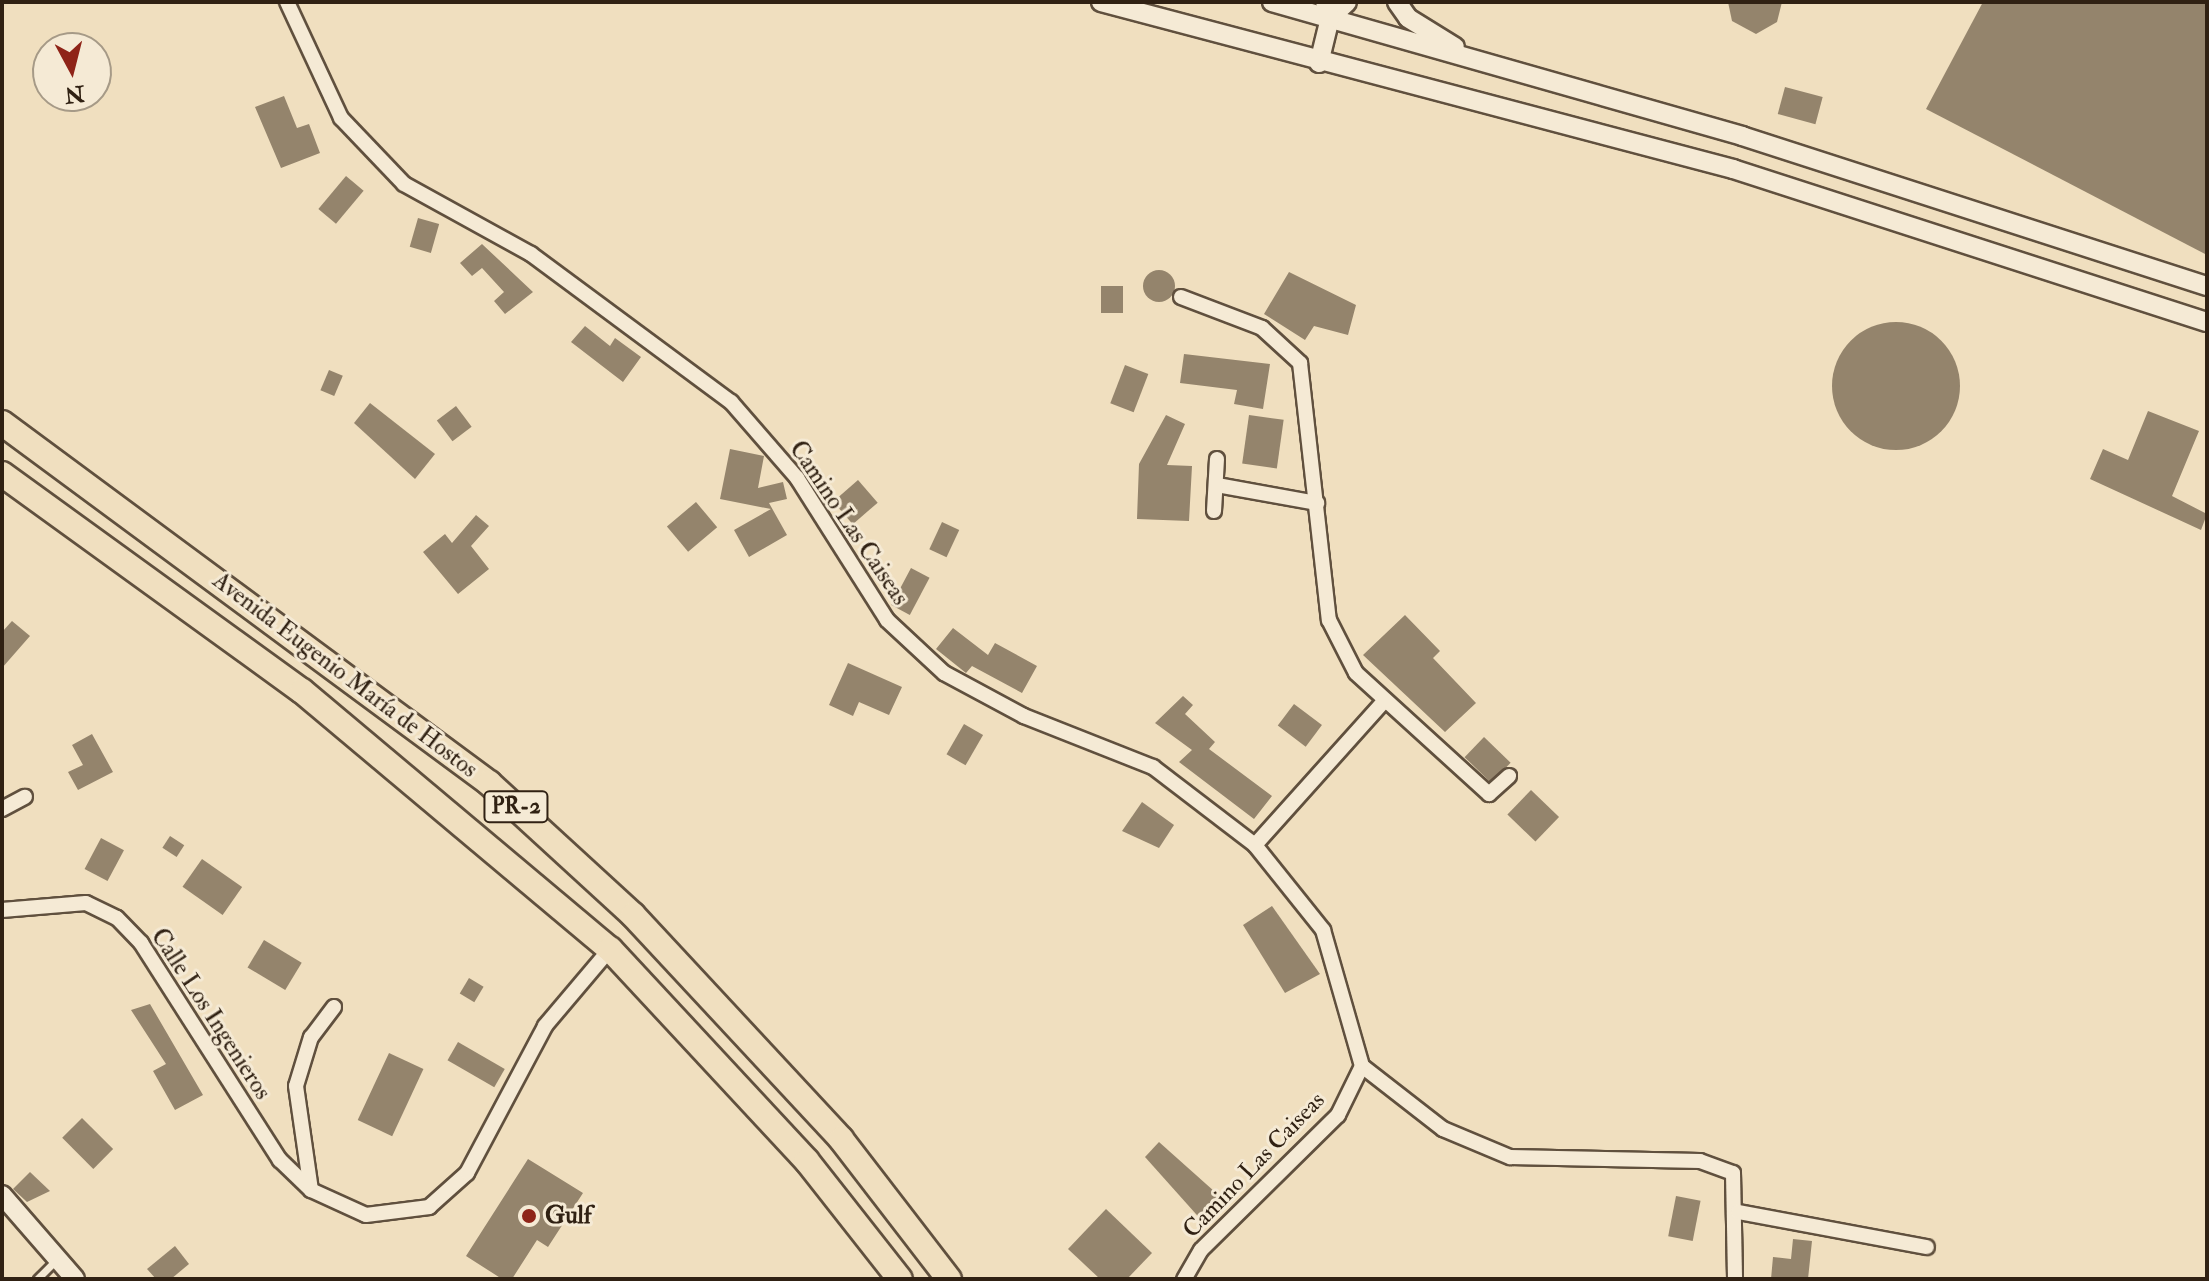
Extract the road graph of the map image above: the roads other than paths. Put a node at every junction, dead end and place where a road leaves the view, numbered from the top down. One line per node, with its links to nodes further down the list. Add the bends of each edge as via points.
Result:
1 (287, 2): 24 (street, Camino Las Caiseas, via 341,118 404,184 531,254 731,402 797,478 887,620 944,673 1024,716 1153,767)
2 (1101, 2): 8 (street)
3 (1272, 2): 6 (street)
4 (1347, 2): 6 (street)
5 (1397, 2): 7 (street, via 1408,18)
6 (1328, 10): 7 (street); 8 (street)
7 (1474, 59): 9 (street)
8 (1319, 63): 10 (street)
9 (1820, 160): 10 (street); 11 (street)
10 (1809, 193): 13 (street)
11 (2207, 286)
12 (1181, 297): 18 (street, via 1262,328 1300,363)
13 (2207, 322)
14 (2, 423): 37 (highway, Avenida Eugenio María de Hostos / PR-2, via 489,783 664,949 841,1139)
15 (1217, 459): 17 (street)
16 (2, 474): 26 (highway, Avenida Eugenio María de Hostos / PR-2, via 302,691)
17 (1217, 485): 18 (street); 19 (street)
18 (1317, 503): 20 (street, via 1329,620 1356,673)
19 (1214, 511)
20 (1384, 701): 21 (street, via 1489,794); 24 (street)
21 (1509, 776)
22 (25, 797): 23 (street)
23 (2, 809)
24 (1255, 845): 28 (street, Camino Las Caiseas, via 1323,930)
25 (2, 910): 29 (street, Calle Los Ingenieros, via 86,903 117,918 141,943 280,1160)
26 (610, 949): 29 (street, Calle Los Ingenieros, via 545,1026 467,1173 429,1207 366,1215); 36 (highway, Avenida Eugenio María de Hostos / PR-2, via 807,1161)
27 (334, 1007): 29 (street, via 311,1037 296,1086)
28 (1362, 1066): 31 (street, via 1443,1129 1510,1157 1700,1161 1733,1173); 38 (street, Camino Las Caiseas, via 1338,1115 1201,1250)
29 (311, 1190)
30 (2, 1195): 33 (street)
31 (1738, 1212): 32 (street); 39 (street)
32 (1927, 1247)
33 (57, 1259): 34 (lane); 35 (street)
34 (37, 1279)
35 (75, 1279)
36 (900, 1279)
37 (949, 1279)
38 (1184, 1279)
39 (1735, 1279)

